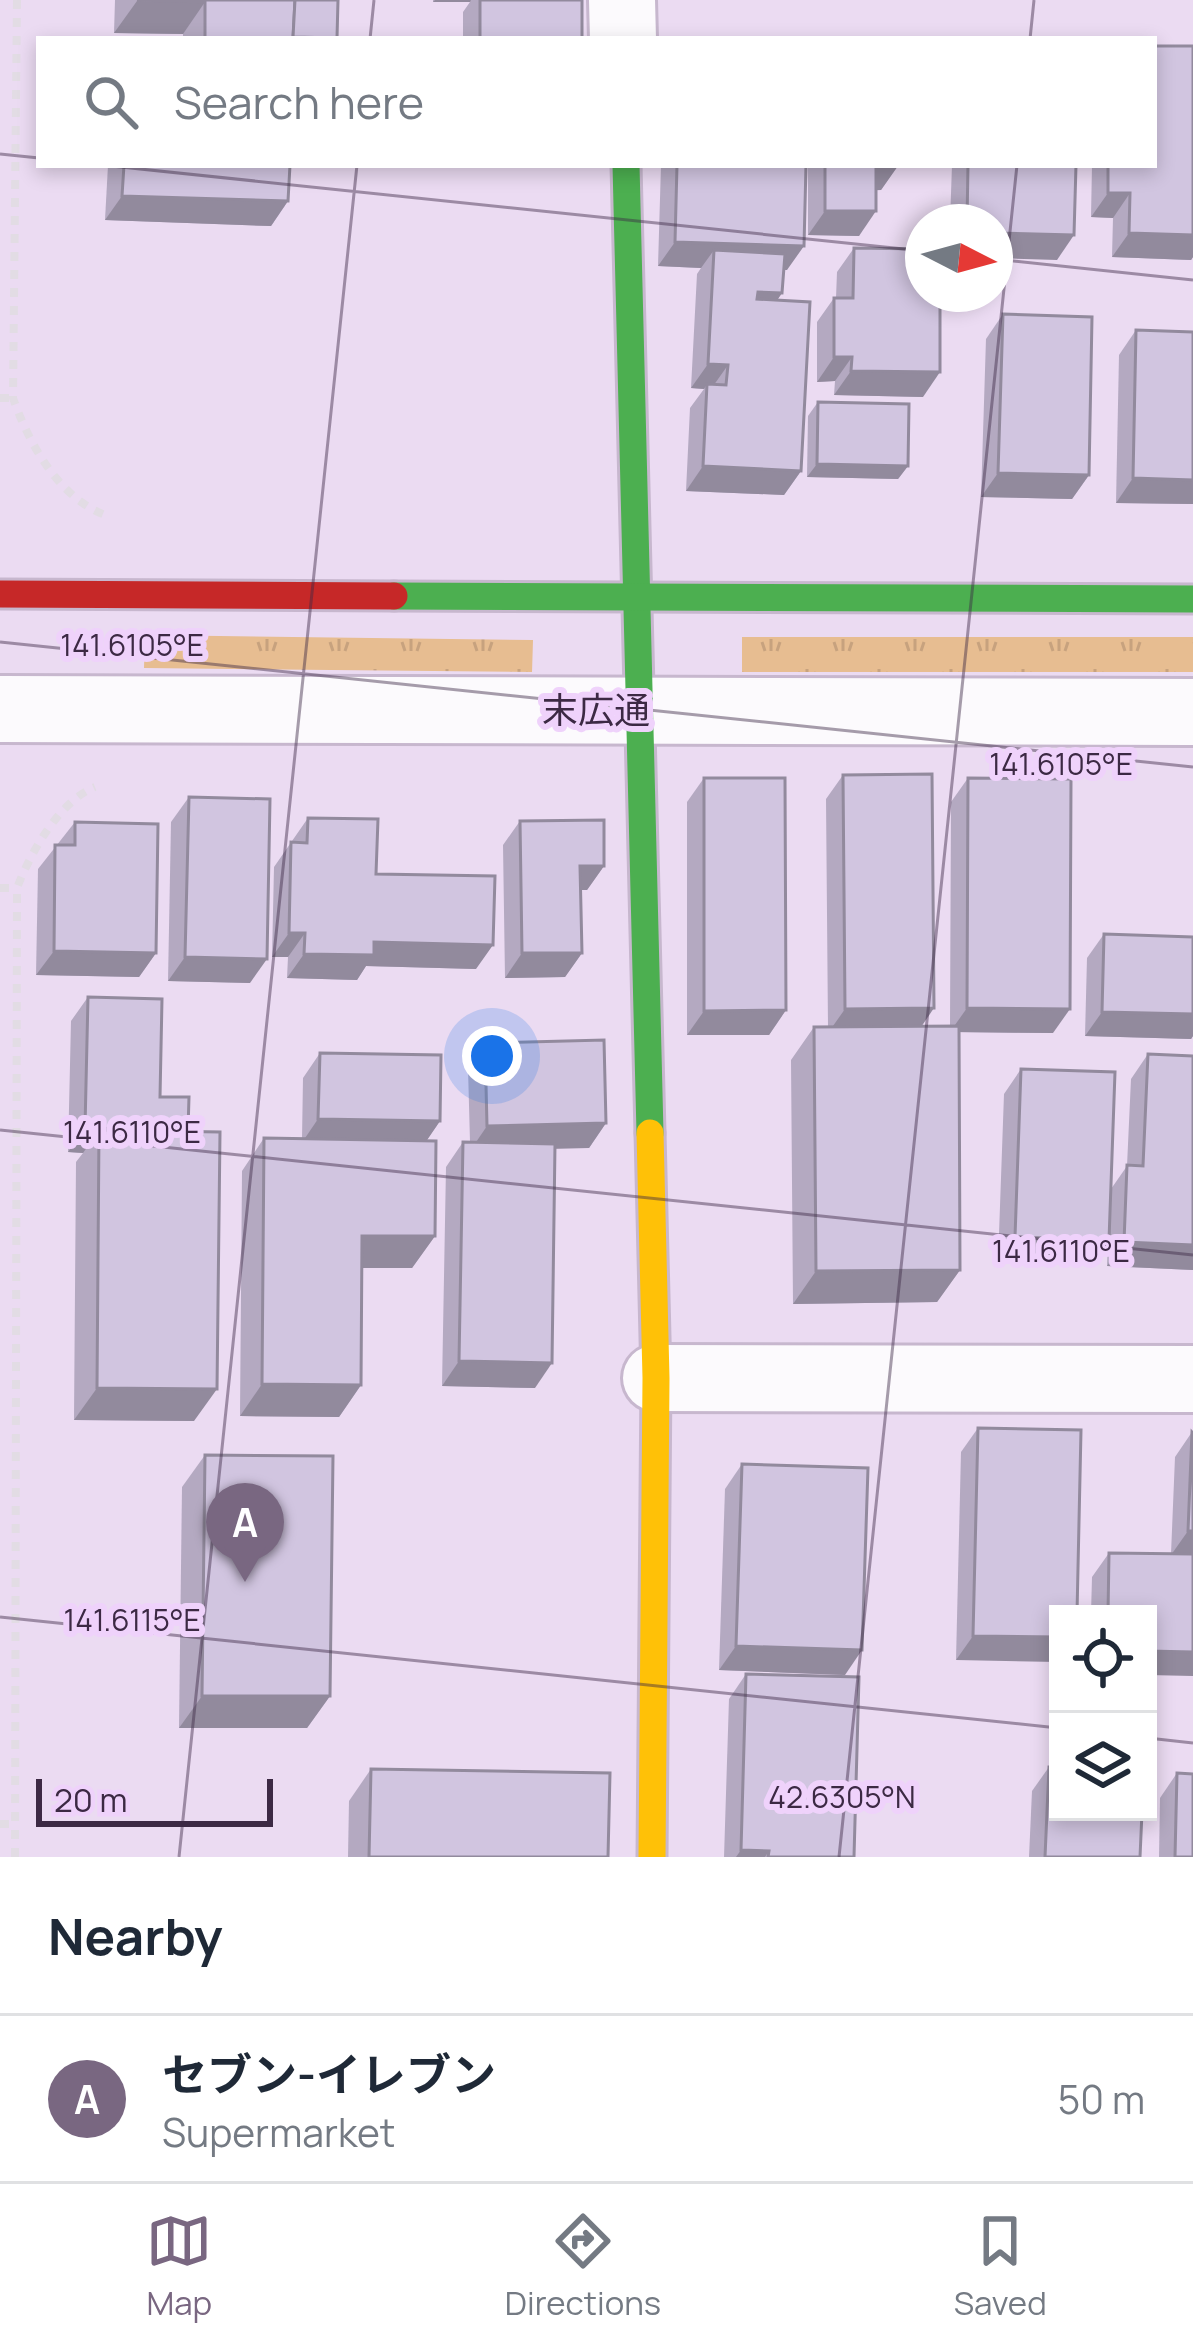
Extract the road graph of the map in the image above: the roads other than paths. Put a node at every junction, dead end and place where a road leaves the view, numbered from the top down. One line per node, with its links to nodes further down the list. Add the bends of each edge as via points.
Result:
1 (622, 0): 2 (street)
2 (623, 36)
3 (626, 168): 5 (street)
4 (0, 594): 5 (street)
5 (636, 596): 6 (street); 8 (street)
6 (1193, 599)
7 (0, 709): 8 (street, 末広通)
8 (640, 709): 9 (street, 末広通); 10 (street)
9 (1193, 712)
10 (656, 1378): 11 (street); 12 (street)
11 (1193, 1379)
12 (652, 1857)

